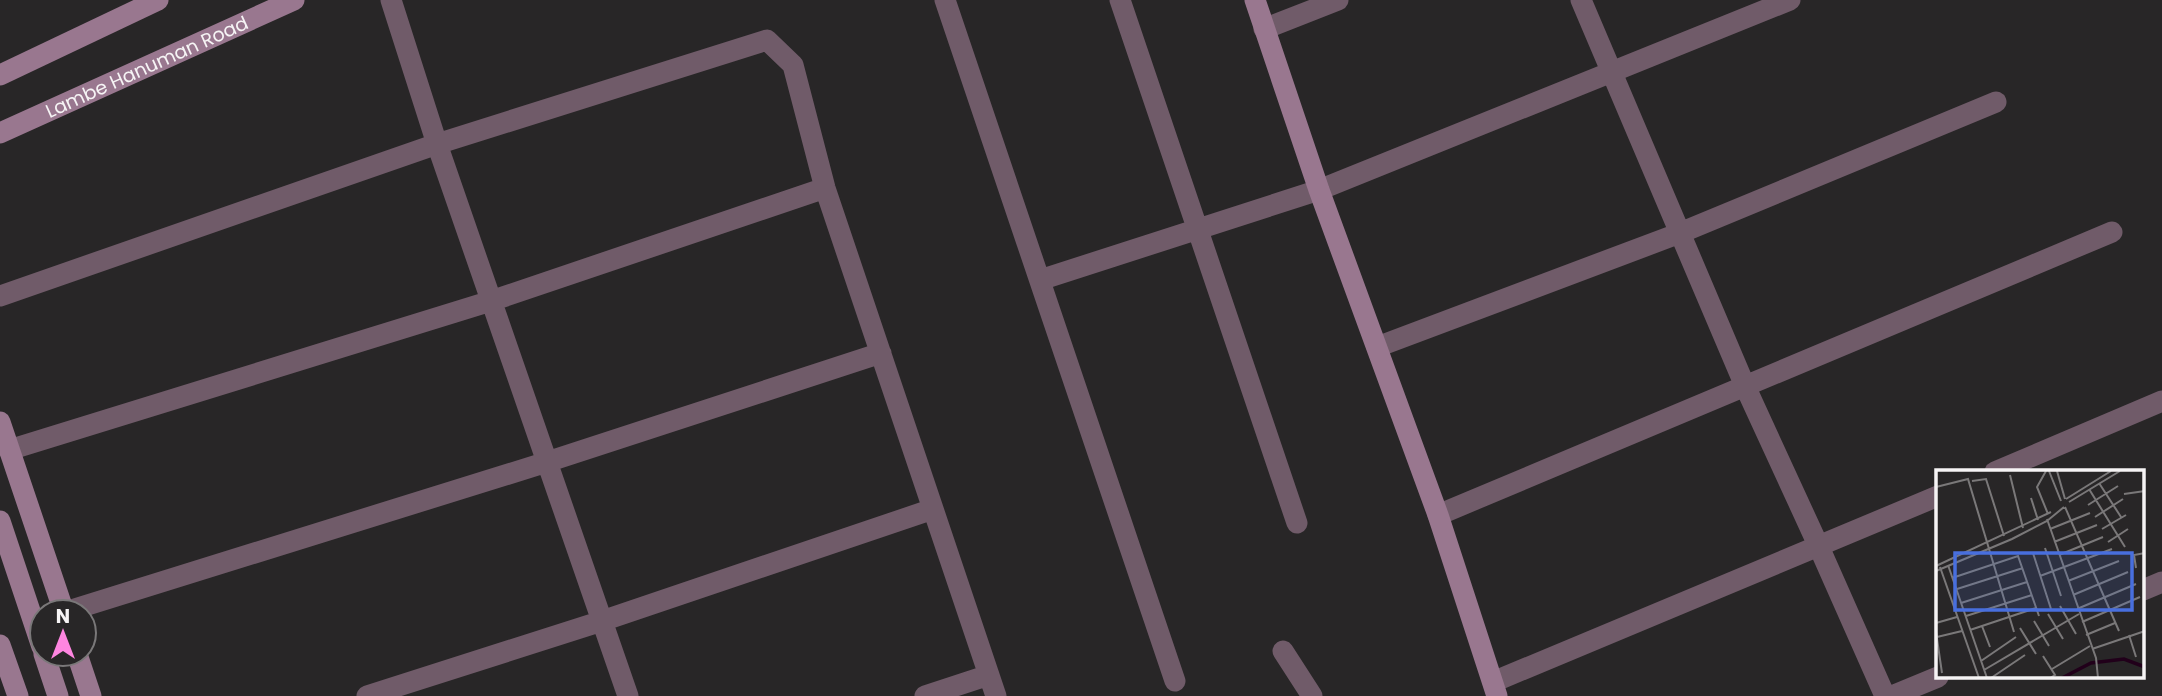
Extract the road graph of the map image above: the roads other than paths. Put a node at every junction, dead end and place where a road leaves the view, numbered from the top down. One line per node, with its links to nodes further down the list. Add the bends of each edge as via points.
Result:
1 (158, 0): 12 (main road)
2 (294, 0): 14 (main road, Lambe Hanuman Road)
3 (391, 0): 15 (street)
4 (946, 0): 21 (street)
5 (1120, 0): 18 (street)
6 (1255, 0): 10 (main road)
7 (1338, 0): 10 (street)
8 (1581, 0): 11 (street)
9 (1790, 0): 11 (street)
10 (1264, 29): 17 (main road)
11 (1612, 73): 17 (street); 20 (street)
12 (0, 75)
13 (1996, 102): 20 (street)
14 (0, 133)
15 (437, 144): 16 (street, via 767,40 793,65); 22 (street); 23 (street)
16 (825, 188): 23 (street); 25 (street)
17 (1319, 190): 18 (street); 24 (main road)
18 (1197, 228): 21 (street); 36 (street)
19 (2112, 232): 26 (street)
20 (1680, 233): 24 (street); 26 (street)
21 (1040, 280): 50 (street)
22 (0, 296)
23 (491, 301): 29 (street); 30 (street)
24 (1377, 347): 34 (main road)
25 (881, 353): 30 (street); 33 (street)
26 (1745, 386): 34 (street); 37 (street)
27 (2162, 401): 31 (street)
28 (0, 422): 29 (main road)
29 (9, 450): 40 (main road)
30 (547, 462): 41 (street); 43 (street)
31 (2000, 470)
32 (1936, 497): 37 (street)
33 (933, 509): 43 (street); 48 (street)
34 (1438, 515): 51 (main road)
35 (0, 521): 42 (main road)
36 (1297, 523)
37 (1819, 547): 51 (street); 60 (street)
38 (2162, 582): 39 (street)
39 (2144, 590)
40 (59, 598)
41 (98, 601)
42 (28, 605)
43 (602, 621): 55 (street); 56 (street)
44 (0, 645): 52 (main road)
45 (1283, 651): 59 (street)
46 (49, 668): 53 (main road)
47 (82, 668): 54 (main road)
48 (989, 675): 57 (street); 58 (street)
49 (1936, 678): 61 (street)
50 (1175, 681)
51 (1495, 689)
52 (18, 696)
53 (58, 696)
54 (91, 696)
55 (367, 696)
56 (628, 696)
57 (925, 696)
58 (996, 696)
59 (1312, 696)
60 (1885, 696)
61 (1892, 696)

